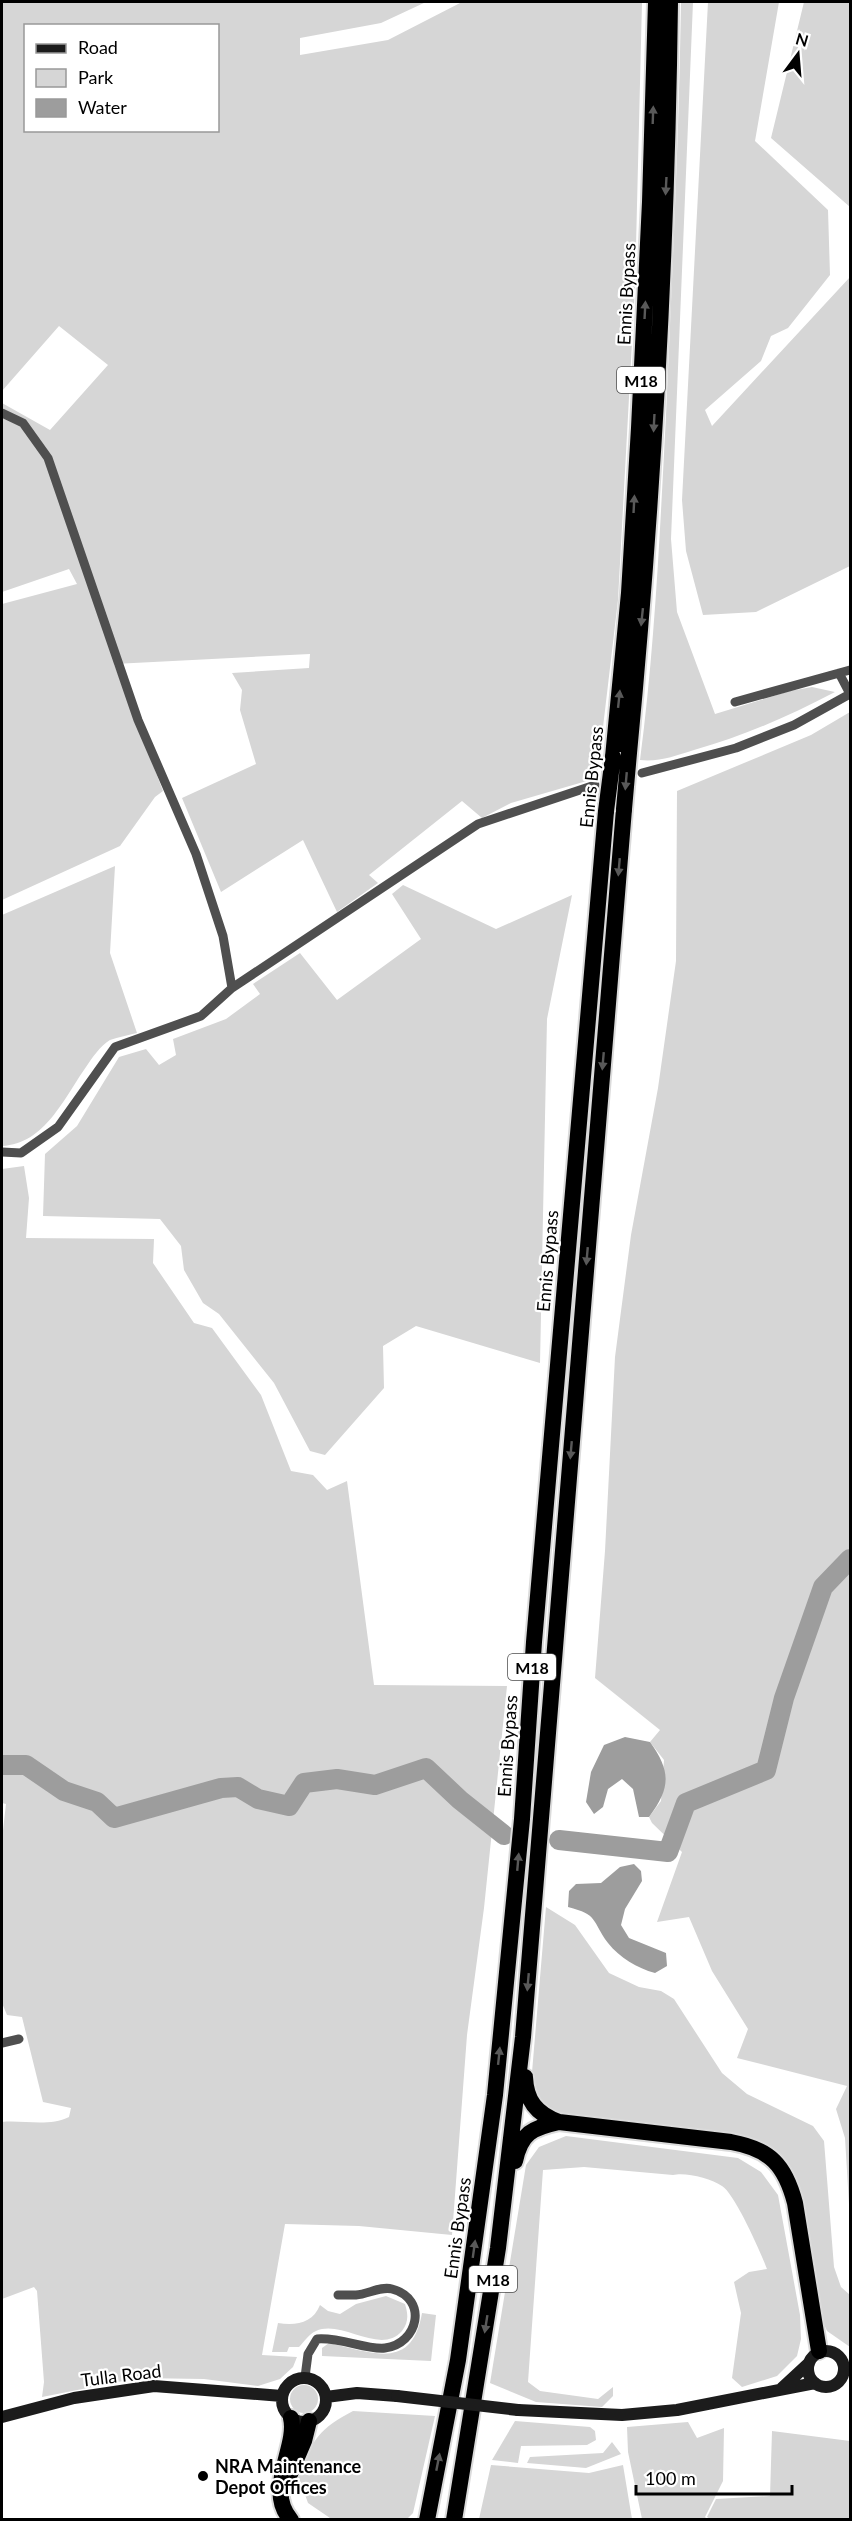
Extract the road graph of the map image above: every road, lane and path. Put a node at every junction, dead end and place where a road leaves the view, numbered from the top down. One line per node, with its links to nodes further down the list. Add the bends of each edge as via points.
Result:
1 (656, 2): 8 (highway, Ennis Bypass / M18, one-way to 1)
2 (670, 2): 8 (highway, Ennis Bypass / M18, one-way to 8, via 669,122 645,588)
3 (2, 413): 11 (street, via 23,423 48,458 138,720 196,854 223,936)
4 (850, 670): 5 (street)
5 (839, 673): 6 (street); 7 (street)
6 (850, 694): 9 (street, via 794,725 736,748)
7 (735, 702)
8 (621, 755): 13 (highway, Ennis Bypass / M18, one-way to 13, bridge, via 624,809); 30 (highway, Ennis Bypass / M18, one-way to 8, bridge, via 461,2337 497,2073 522,1819 606,811)
9 (642, 773)
10 (595, 785): 11 (street, via 478,824)
11 (232, 988): 12 (street, via 201,1016 114,1047 58,1127 21,1153)
12 (2, 1152)
13 (523, 2037): 16 (highway, via 527,2097 533,2107); 17 (highway, Ennis Bypass / M18)
14 (18, 2038): 15 (street)
15 (2, 2043)
16 (559, 2122): 17 (highway, via 534,2128 518,2146); 20 (highway, via 748,2145 774,2160 790,2182 795,2203)
17 (498, 2248): 35 (highway, Ennis Bypass / M18, one-way to 35)
18 (338, 2295): 22 (street, via 390,2288 399,2292 417,2314 411,2332 400,2344 383,2349 332,2338 317,2339 308,2354)
19 (845, 2357): 20 (main road, via 832,2351); 21 (main road)
20 (814, 2358): 23 (main road, via 810,2378); 24 (main road)
21 (847, 2375): 23 (main road, via 832,2386)
22 (305, 2377): 25 (main road, via 293,2380); 26 (main road, via 317,2382)
23 (815, 2383): 24 (main road)
24 (782, 2389): 26 (main road, bridge, via 677,2410 622,2415 572,2414 357,2393)
25 (282, 2396): 27 (main road, Tulla Road, via 154,2386 74,2398); 28 (main road, via 282,2405)
26 (326, 2397): 29 (main road, via 321,2414)
27 (2, 2416)
28 (291, 2418): 29 (main road); 31 (highway, via 281,2492 285,2513)
29 (309, 2421): 32 (highway, via 290,2475 290,2500)
30 (431, 2496): 33 (highway); 34 (highway, Ennis Bypass / M18)
31 (291, 2520)
32 (300, 2520)
33 (422, 2520)
34 (427, 2520)
35 (454, 2520)

